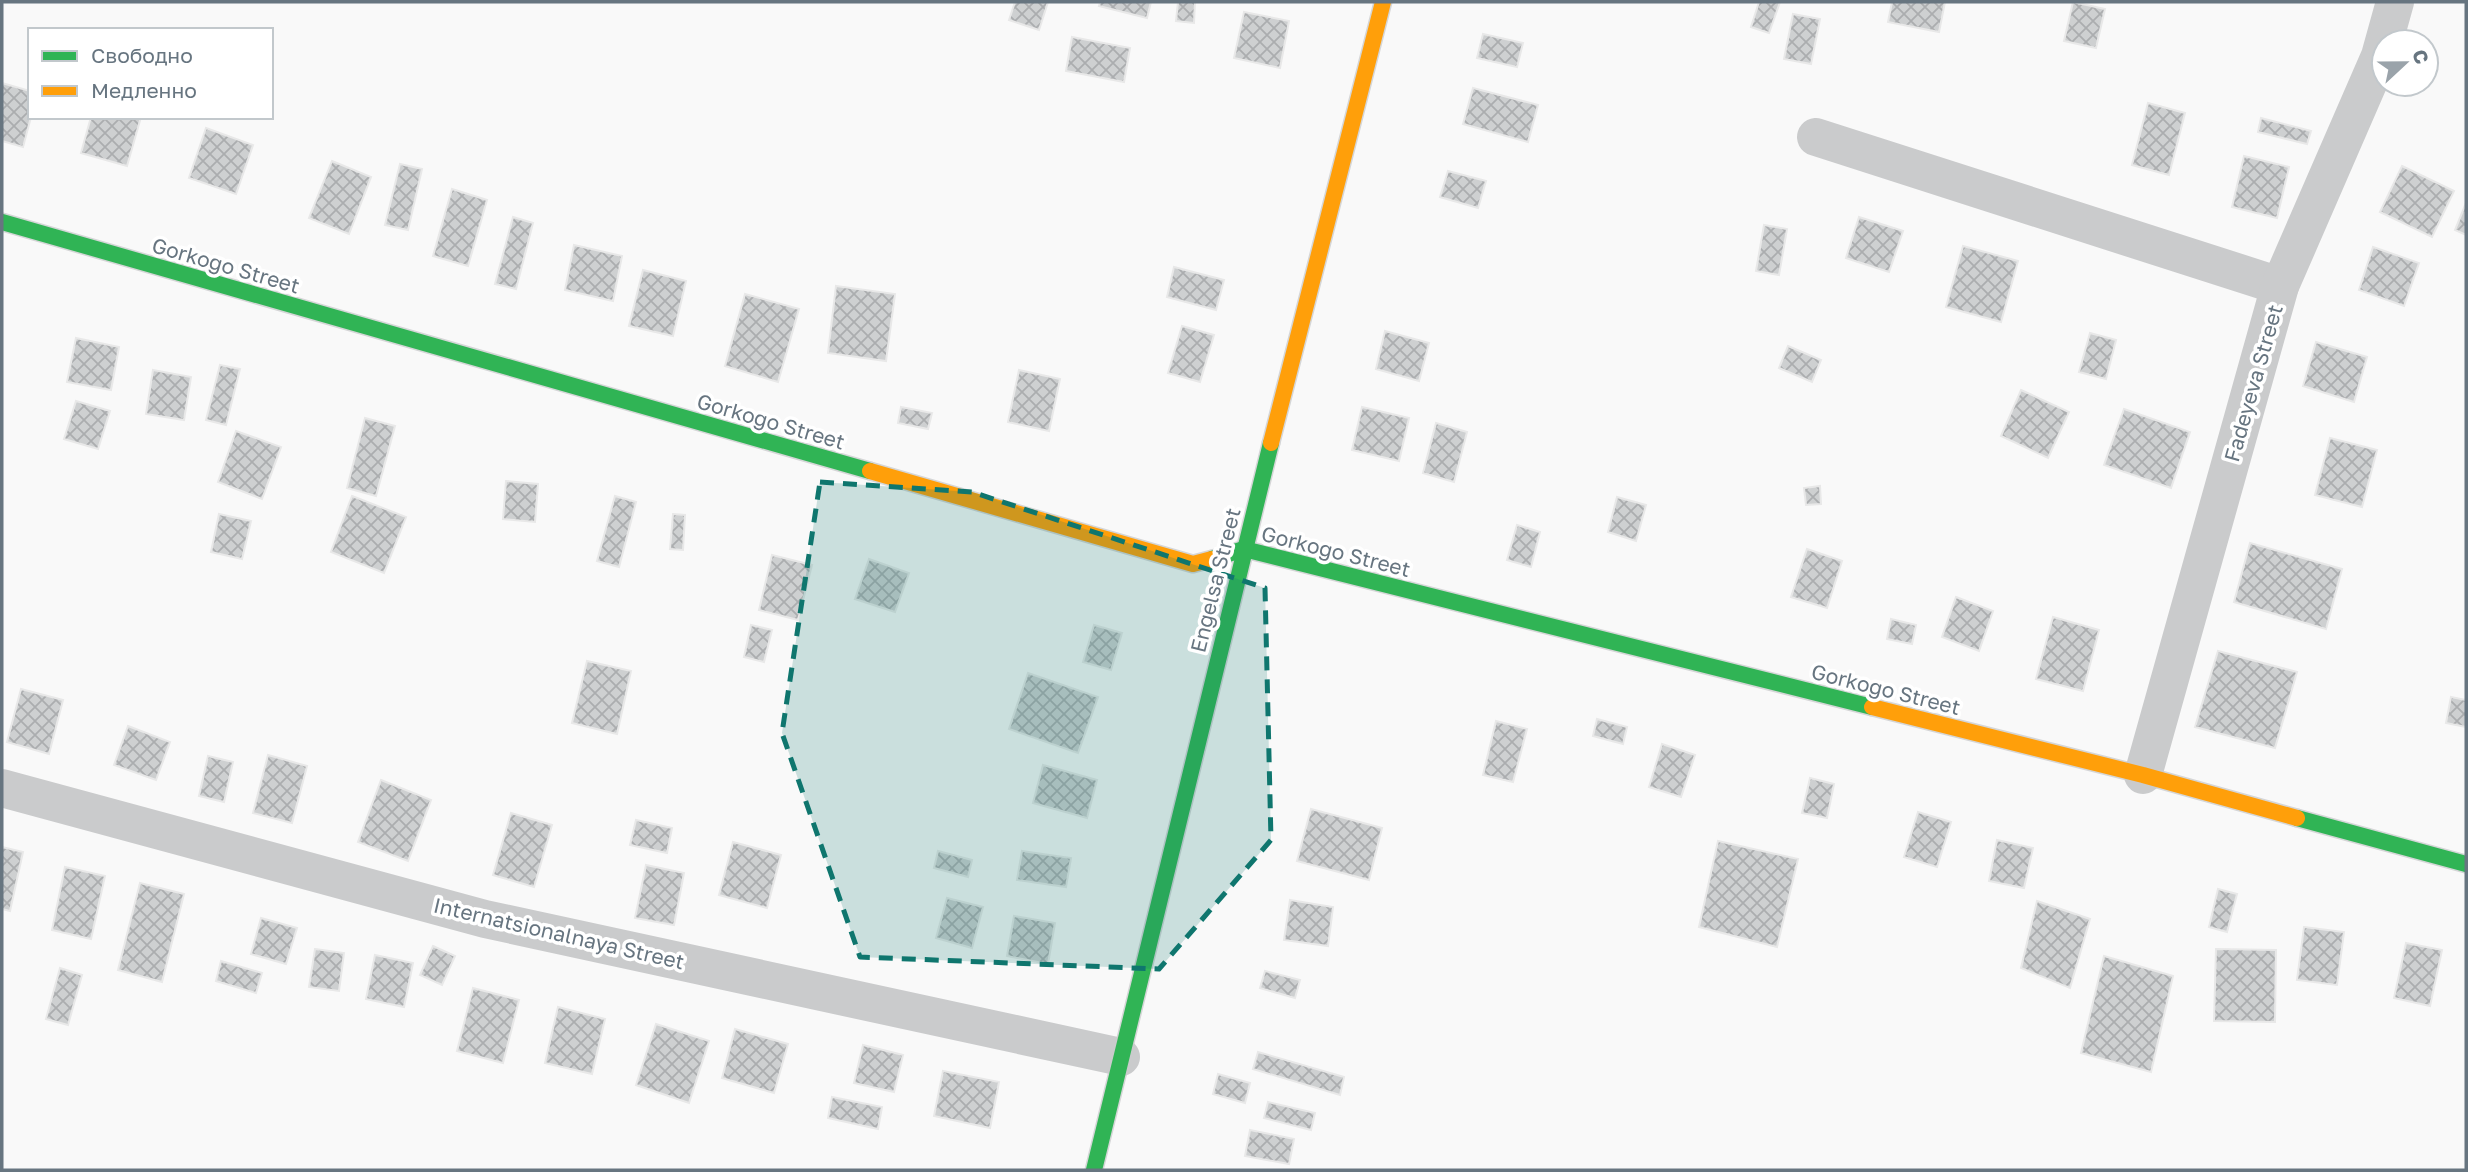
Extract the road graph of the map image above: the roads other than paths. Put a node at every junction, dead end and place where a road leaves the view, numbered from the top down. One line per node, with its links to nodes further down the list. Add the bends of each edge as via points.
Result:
1 (1383, 2): 6 (street, Engelsa Street)
2 (2395, 2): 5 (street, Fadeyeva Street, via 2380,56)
3 (1816, 137): 5 (street)
4 (2, 222): 6 (street, Gorkogo Street, via 1193,564)
5 (2280, 286): 7 (street, Fadeyeva Street)
6 (1244, 550): 7 (street, Gorkogo Street); 10 (street, Engelsa Street)
7 (2143, 775): 9 (street, Gorkogo Street)
8 (2, 788): 10 (street, Internatsionalnaya Street, via 485,919)
9 (2466, 864)
10 (1121, 1057): 11 (street, Engelsa Street)
11 (1094, 1170)

